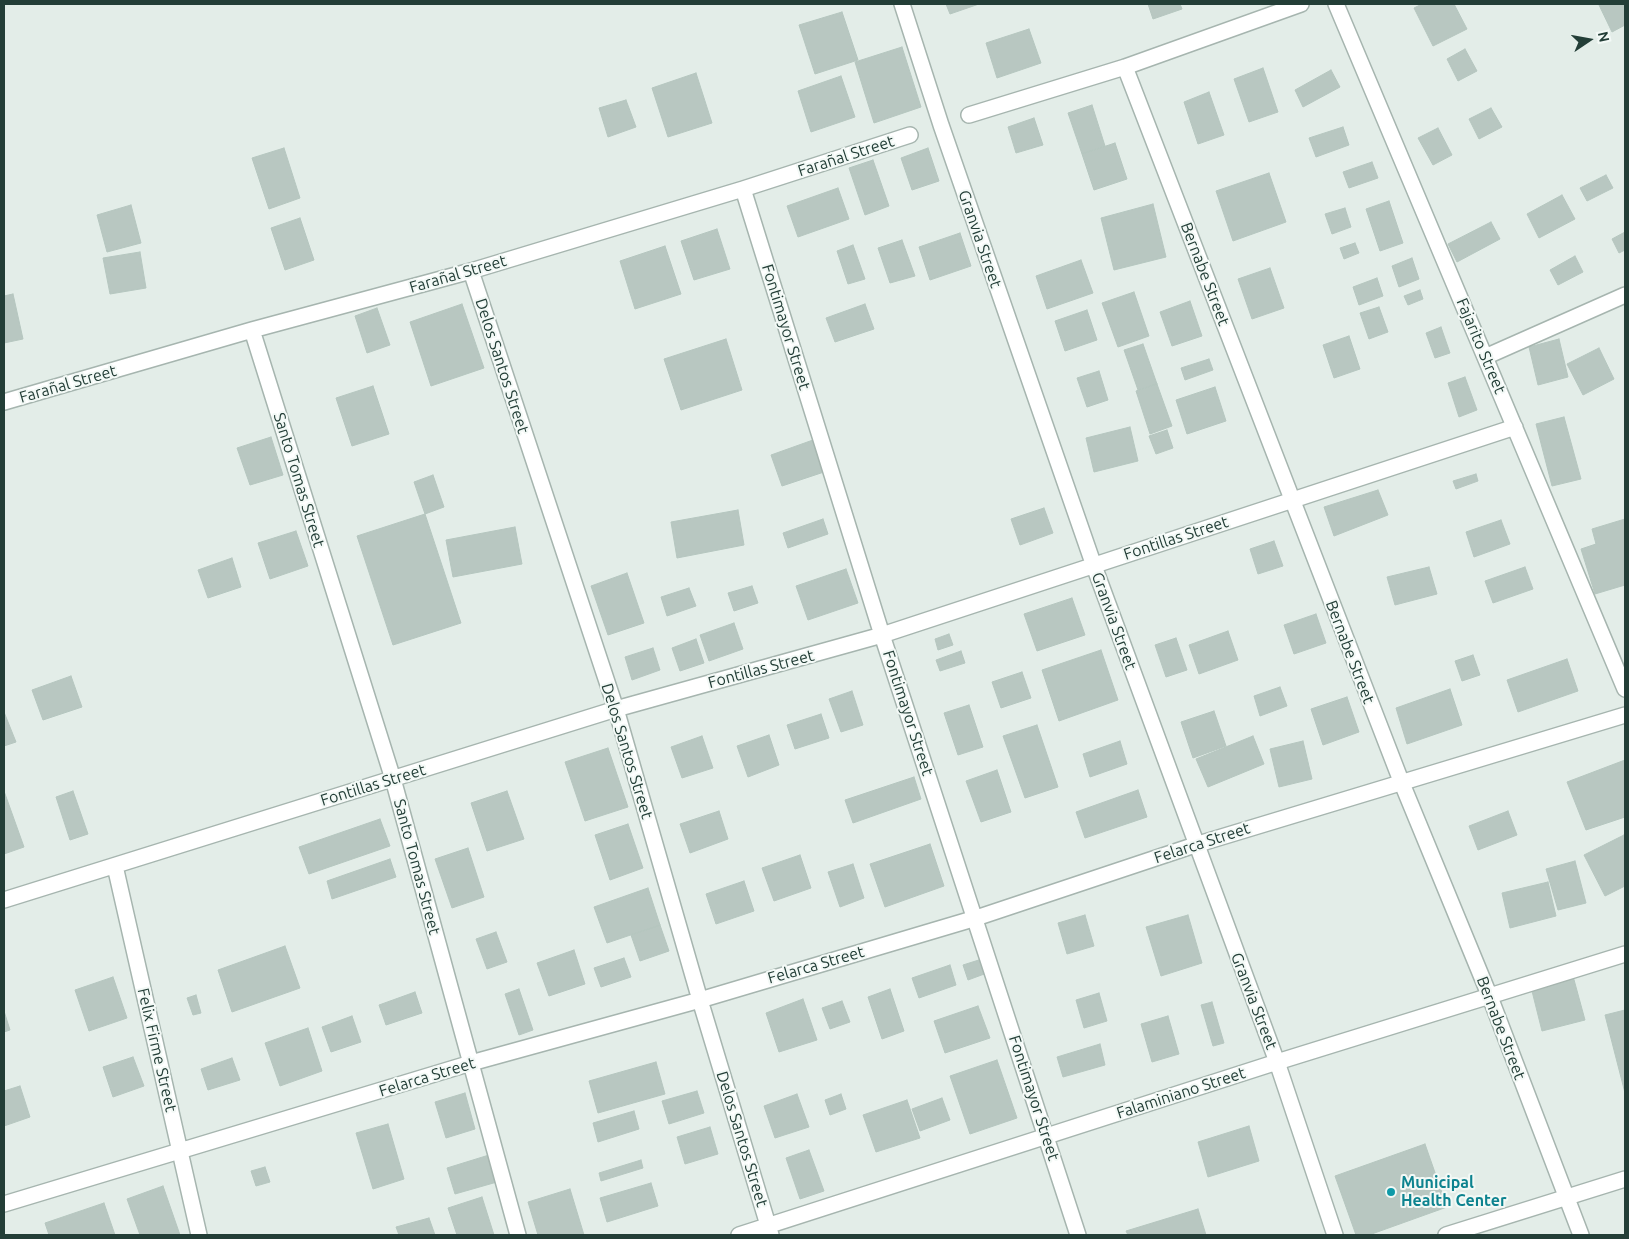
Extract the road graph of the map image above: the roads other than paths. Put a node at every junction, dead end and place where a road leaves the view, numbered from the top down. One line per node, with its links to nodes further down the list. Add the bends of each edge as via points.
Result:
1 (902, 4): 15 (street, Granvia Street)
2 (1301, 4): 4 (street)
3 (1336, 4): 11 (street, Fajarito Street)
4 (1125, 67): 5 (street); 14 (street, Bernabe Street)
5 (969, 116)
6 (910, 135): 7 (street, Farañal Street)
7 (743, 189): 8 (street, Farañal Street); 16 (street, Fontimayor Street)
8 (471, 271): 10 (street, Farañal Street); 18 (street, Delos Santos Street)
9 (1625, 296): 11 (street)
10 (252, 330): 12 (street, Farañal Street); 20 (street, Santo Tomas Street)
11 (1485, 357): 13 (street, Fajarito Street)
12 (4, 402)
13 (1515, 428): 14 (street, Fontillas Street); 17 (street, Fajarito Street)
14 (1291, 500): 15 (street, Fontillas Street); 21 (street, Bernabe Street)
15 (1094, 566): 16 (street, Fontillas Street); 22 (street, Granvia Street)
16 (882, 635): 18 (street, Fontillas Street); 25 (street, Fontimayor Street)
17 (1625, 689)
18 (616, 709): 20 (street, Fontillas Street); 28 (street, Delos Santos Street)
19 (1625, 715): 21 (street, Felarca Street)
20 (393, 778): 23 (street, Fontillas Street); 30 (street, Santo Tomas Street)
21 (1400, 781): 22 (street, Felarca Street); 27 (street, Bernabe Street)
22 (1195, 845): 25 (street, Felarca Street); 29 (street, Granvia Street)
23 (115, 866): 24 (street, Fontillas Street); 32 (street, Felix Firme Street)
24 (4, 900)
25 (976, 918): 28 (street, Felarca Street); 31 (street, Fontimayor Street)
26 (1625, 954): 27 (street, Falaminiano Street)
27 (1490, 997): 29 (street, Falaminiano Street); 34 (street, Bernabe Street)
28 (700, 1000): 30 (street, Felarca Street); 36 (street, Delos Santos Street)
29 (1277, 1062): 31 (street, Falaminiano Street); 41 (street, Granvia Street)
30 (471, 1063): 32 (street, Felarca Street); 38 (street, Santo Tomas Street)
31 (1046, 1135): 36 (street, Falaminiano Street); 40 (street, Fontimayor Street)
32 (180, 1151): 35 (street, Felarca Street); 37 (street, Felix Firme Street)
33 (1625, 1179): 34 (street)
34 (1566, 1197): 42 (street); 43 (street, Bernabe Street)
35 (4, 1204)
36 (770, 1231): 39 (street, Falaminiano Street)
37 (199, 1235)
38 (518, 1235)
39 (738, 1235)
40 (1078, 1235)
41 (1335, 1235)
42 (1446, 1235)
43 (1581, 1235)

